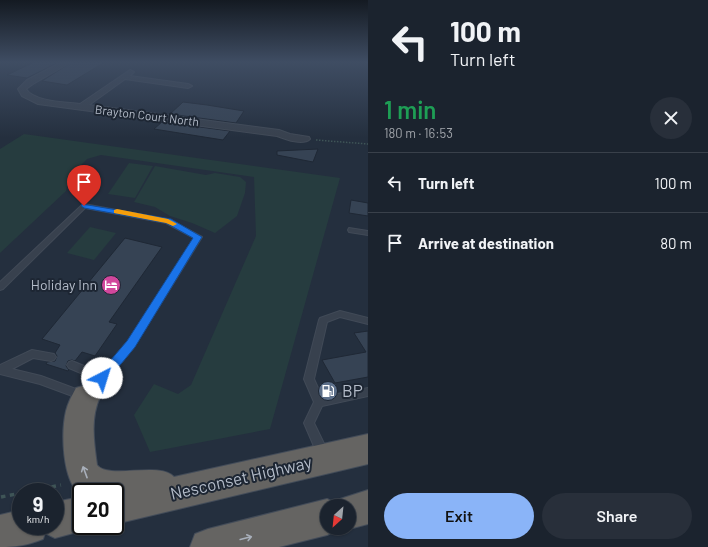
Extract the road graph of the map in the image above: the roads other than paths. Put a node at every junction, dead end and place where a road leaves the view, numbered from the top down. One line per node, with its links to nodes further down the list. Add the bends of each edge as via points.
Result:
1 (24, 88): 3 (street, Brayton Court North, via 25,94 38,101)
2 (108, 88): 3 (street)
3 (81, 107): 4 (street, Brayton Court North, via 280,133 288,137)
4 (305, 139)
5 (352, 230): 6 (lane)
6 (368, 233)
7 (0, 287): 12 (lane, via 84,206 168,221 198,237 131,344)
8 (368, 321): 14 (lane, via 340,314 323,320 309,379)
9 (51, 357): 11 (lane, via 32,354)
10 (72, 365): 12 (lane)
11 (0, 370): 12 (lane, via 41,380)
12 (94, 387): 17 (highway, one-way to 12, via 106,487 86,478 82,463 79,420 81,406)
13 (368, 392): 14 (lane)
14 (319, 402): 16 (lane, via 309,423)
15 (368, 449): 16 (highway, Nesconset Highway)
16 (325, 459): 17 (highway, Nesconset Highway)
17 (201, 487): 18 (highway, Nesconset Highway)
18 (124, 505)
19 (368, 507): 20 (highway)
20 (356, 510)
21 (320, 519): 24 (highway, one-way to 21)
22 (12, 530): 23 (highway)
23 (0, 533)
24 (208, 547)

